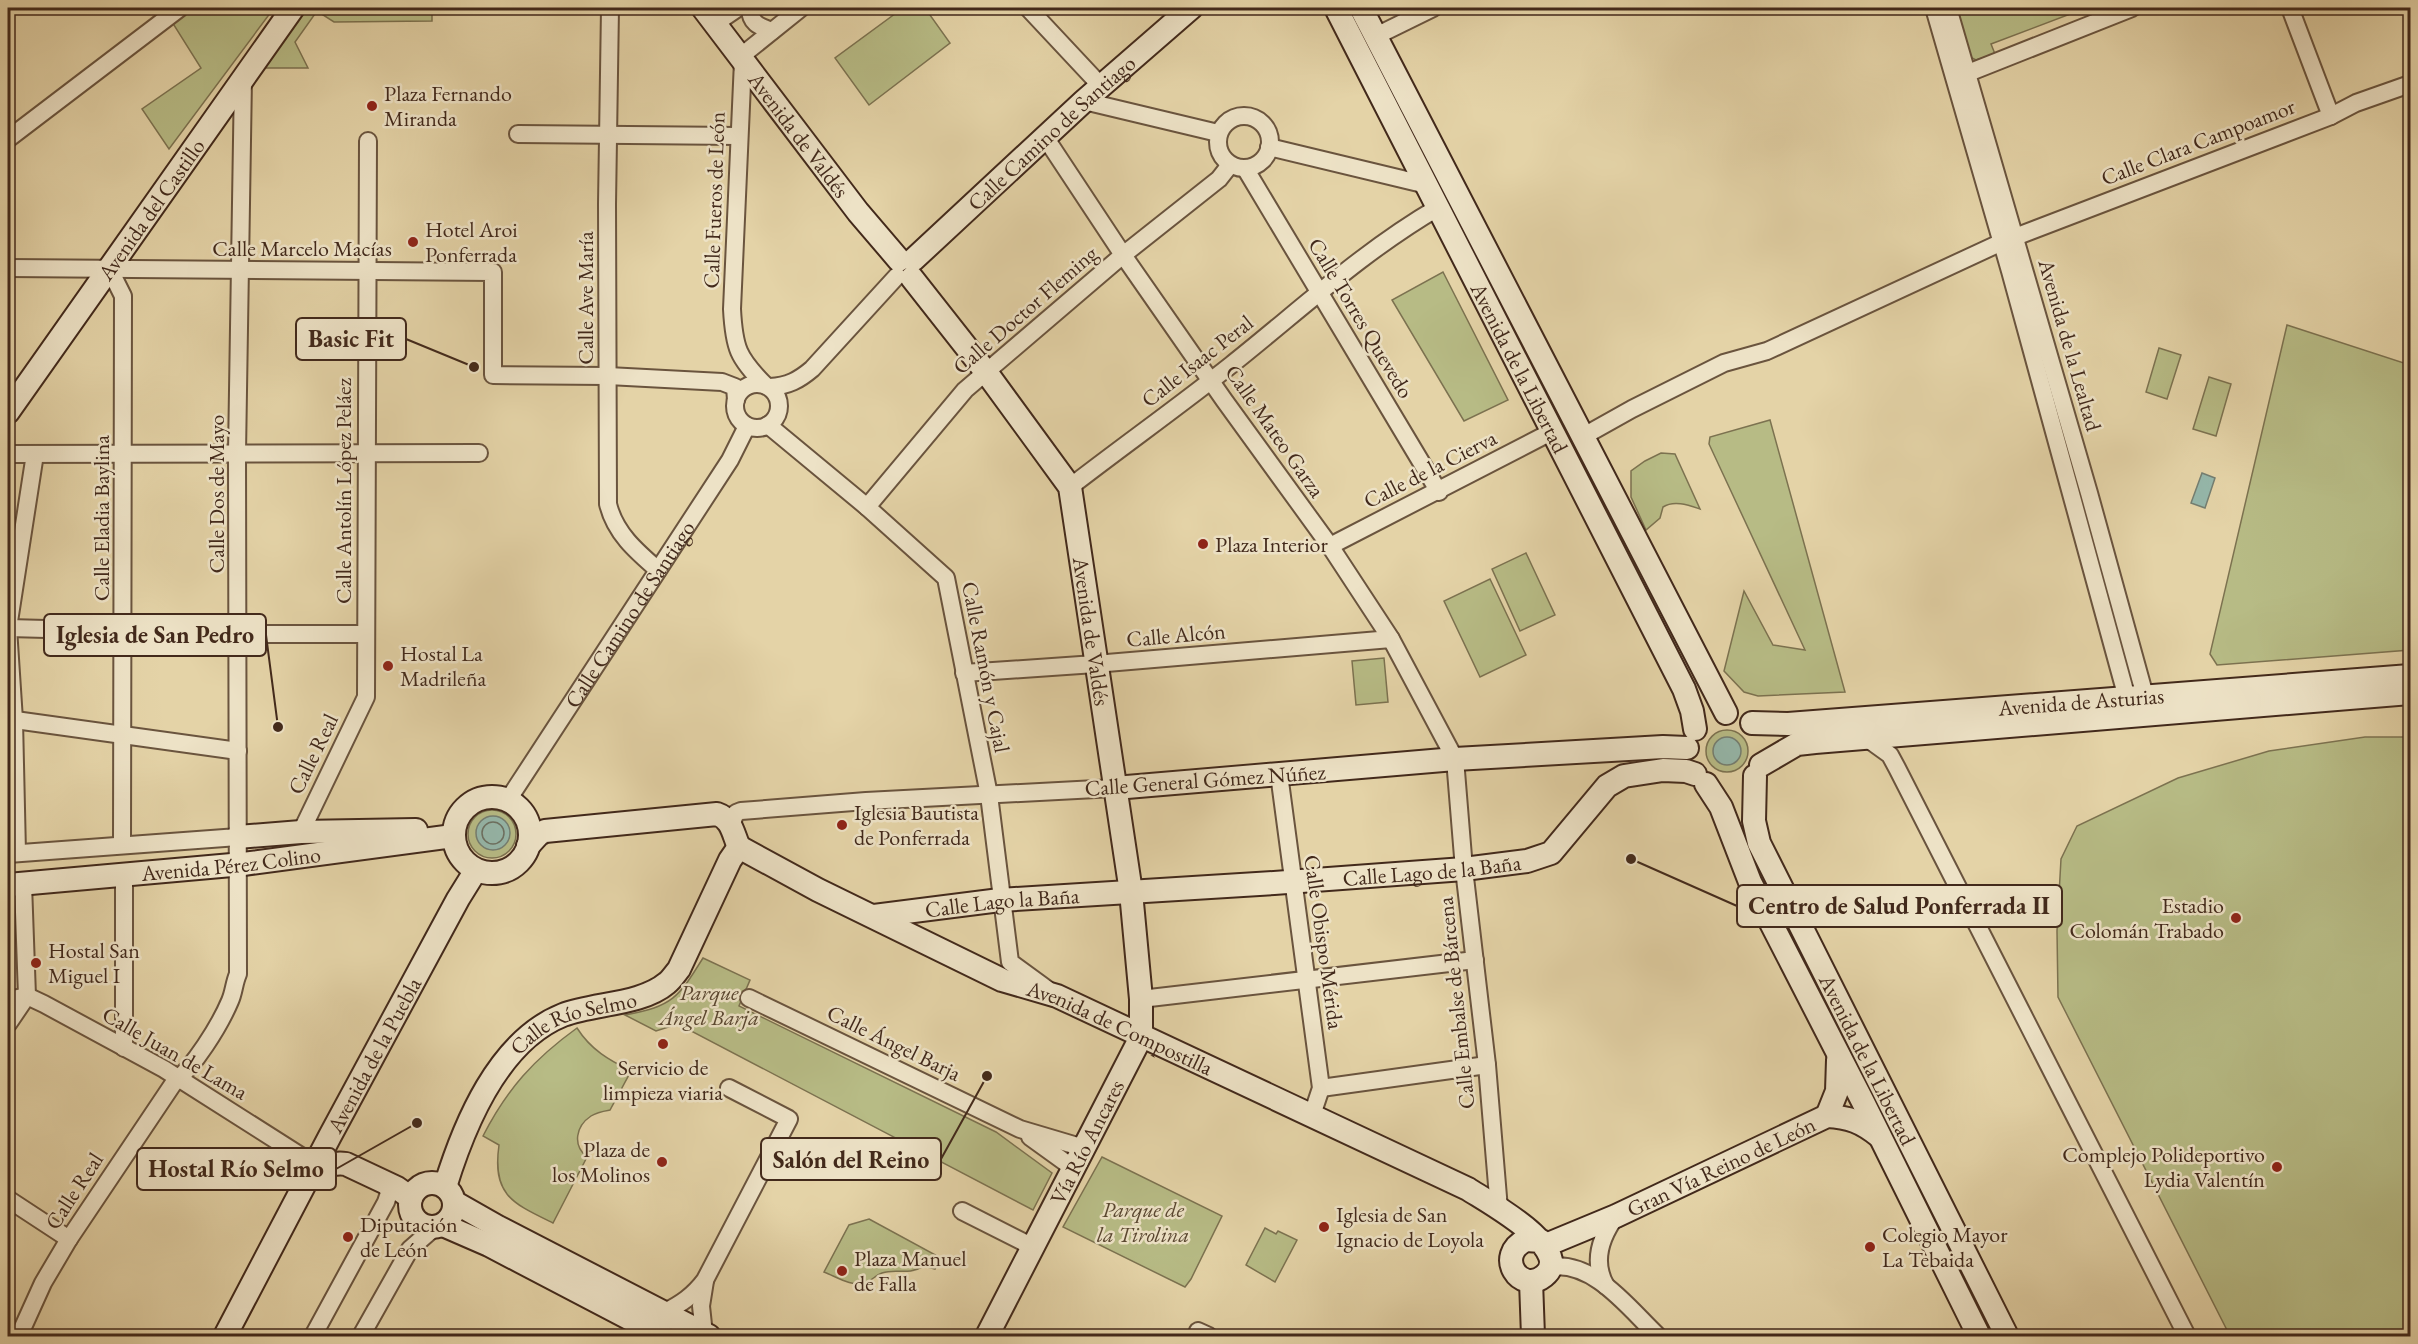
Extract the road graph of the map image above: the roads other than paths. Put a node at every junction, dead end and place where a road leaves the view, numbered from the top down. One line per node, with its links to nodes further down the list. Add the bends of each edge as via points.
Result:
1 (293, 8): 21 (street, Avenida del Castillo)
2 (610, 8): 30 (street, Calle Ave María)
3 (738, 8): 16 (street)
4 (750, 8): 17 (street, via 756,25)
5 (801, 8): 17 (street)
6 (1191, 8): 23 (street, Calle Camino de Santiago)
7 (1336, 8): 37 (street, Avenida de la Libertad)
8 (1361, 8): 18 (street, Avenida de la Libertad)
9 (1934, 8): 20 (street, Avenida de la Lealtad)
10 (1948, 8): 20 (street, Avenida de la Lealtad)
11 (2132, 8): 20 (street)
12 (2290, 8): 26 (street)
13 (1430, 9): 18 (street)
14 (1037, 10): 23 (street)
15 (175, 11): 33 (street)
16 (710, 15): 19 (street, Avenida de Valdés)
17 (772, 31): 19 (street)
18 (1376, 36): 56 (street, Avenida de la Libertad)
19 (741, 59): 31 (street, Calle Fueros de León); 43 (street, Avenida de Valdés)
20 (1961, 76): 39 (street, Avenida de la Lealtad)
21 (243, 78): 25 (street, Avenida del Castillo); 27 (street, Calle Dos de Mayo)
22 (2410, 84): 26 (street, Calle Clara Campoamor)
23 (1101, 86): 24 (street, Calle Camino de Santiago)
24 (1084, 101): 29 (street); 32 (street, Calle Camino de Santiago)
25 (217, 115): 27 (street, via 234,116); 42 (street, Avenida del Castillo)
26 (2331, 116): 39 (street, Calle Clara Campoamor)
27 (242, 123): 44 (street, Calle Dos de Mayo)
28 (518, 134): 30 (street)
29 (1218, 134): 35 (street, via 1228,120 1250,116 1268,131); 36 (street, via 1219,151)
30 (608, 135): 31 (street); 48 (street, Calle Ave María)
31 (739, 136): 50 (street, Calle Fueros de León, via 734,341 746,365)
32 (1045, 137): 40 (street, Calle Mateo Garza); 43 (street, Calle Camino de Santiago)
33 (8, 139)
34 (368, 141): 45 (street, Calle Antolín López Peláez)
35 (1269, 147): 36 (street, via 1263,159 1252,167); 37 (street)
36 (1238, 166): 40 (street, Calle Doctor Fleming); 46 (street, Calle Torres Quevedo)
37 (1427, 185): 38 (street, Avenida de la Libertad)
38 (1439, 207): 46 (street, Calle Isaac Peral); 55 (street, Avenida de la Libertad)
39 (2008, 239): 56 (street, via 1767,351 1724,363); 78 (street, Avenida de la Lealtad)
40 (1123, 255): 47 (street, Calle Doctor Fleming); 49 (street, Calle Mateo Garza)
41 (8, 268): 42 (street, Calle Marcelo Macías)
42 (109, 268): 44 (street, Calle Marcelo Macías); 52 (street, Avenida del Castillo); 57 (street, Calle Eladia Baylina, via 123,296)
43 (905, 269): 47 (street, Avenida de Valdés); 50 (street, Calle Camino de Santiago, via 798,381)
44 (240, 271): 45 (street, Calle Marcelo Macías); 58 (street, Calle Dos de Mayo)
45 (367, 272): 48 (street, Calle Marcelo Macías, via 494,272 493,375); 59 (street, Calle Antolín López Peláez)
46 (1319, 292): 49 (street, Calle Isaac Peral); 64 (street, Calle Torres Quevedo)
47 (986, 372): 63 (street, Avenida de Valdés); 65 (street, Calle Doctor Fleming, via 965,390)
48 (608, 376): 51 (street, via 722,382 735,387); 67 (street, Calle Ave María, via 611,518 636,551)
49 (1210, 380): 63 (street, Calle Isaac Peral); 66 (street, Calle Mateo Garza)
50 (768, 386): 51 (street, via 747,386); 53 (street, via 779,408)
51 (736, 400): 54 (street, via 737,415)
52 (8, 412)
53 (768, 425): 54 (street); 65 (street, Calle Ramón y Cajal)
54 (747, 426): 67 (street, Calle Camino de Santiago, via 730,460)
55 (1551, 432): 64 (street, Calle de la Cierva); 85 (street, Avenida de la Libertad, via 1684,689 1692,711)
56 (1582, 437): 79 (street, Avenida de la Libertad)
57 (124, 453): 58 (street); 62 (street); 69 (street, Calle Eladia Baylina)
58 (237, 453): 59 (street); 70 (street, Calle Dos de Mayo)
59 (365, 453): 60 (street); 71 (street, Calle Antolín López Peláez)
60 (478, 453)
61 (8, 454): 62 (street)
62 (35, 454): 68 (street)
63 (1070, 487): 73 (street, Avenida de Valdés)
64 (1439, 492): 66 (street, Calle de la Cierva)
65 (867, 507): 74 (street, Calle Ramón y Cajal, via 946,578)
66 (1330, 546): 72 (street, Calle Mateo Garza)
67 (658, 570): 94 (street, Calle Camino de Santiago)
68 (8, 628): 69 (street); 80 (street)
69 (124, 630): 70 (street); 82 (street, Calle Eladia Baylina)
70 (239, 634): 71 (street); 86 (street, Calle Dos de Mayo)
71 (365, 634): 77 (street, Calle Antolín López Peláez)
72 (1391, 639): 73 (street, Calle Alcón); 87 (street, Calle Mateo Garza)
73 (1095, 664): 74 (street, Calle Alcón); 92 (street, Avenida de Valdés)
74 (964, 673): 93 (street, Calle Ramón y Cajal)
75 (2410, 676): 78 (street, Avenida de Asturias)
76 (2410, 693): 83 (street, Avenida de Asturias)
77 (366, 697): 96 (street, Calle Real)
78 (2136, 697): 81 (street, Avenida de Asturias, via 1788,724)
79 (1726, 713): 81 (street); 85 (street, via 1703,720)
80 (11, 720): 82 (street); 102 (street)
81 (1752, 723): 88 (street, via 1764,747)
82 (122, 734): 86 (street); 99 (street, Calle Eladia Baylina)
83 (1911, 734): 84 (street, Avenida de Asturias); 90 (street, via 1898,752)
84 (1865, 737): 88 (street, Avenida de Asturias, via 1797,744); 90 (street, via 1890,755)
85 (1691, 739): 87 (street, Calle General Gómez Núñez, via 1663,747); 91 (street, via 1690,766)
86 (238, 751): 98 (street, Calle Dos de Mayo)
87 (1455, 759): 89 (street, Calle General Gómez Núñez); 104 (street, Calle Embalse de Bárcena)
88 (1758, 771): 91 (street, via 1732,789); 151 (street, Avenida de la Libertad, via 1754,821 1759,843)
89 (1279, 774): 92 (street, Calle General Gómez Núñez); 107 (street, Calle Obispo Mérida)
90 (1901, 775): 164 (street)
91 (1700, 779): 104 (street, Calle Lago de la Baña, via 1686,771 1663,770 1624,776 1607,786 1551,854 1527,861); 122 (street, Avenida de la Libertad, via 1721,807 1750,882)
92 (1115, 788): 93 (street, Calle General Gómez Núñez); 109 (street, Avenida de Valdés)
93 (989, 795): 95 (street, Calle General Gómez Núñez, via 741,811); 110 (street, Calle Ramón y Cajal)
94 (508, 800): 97 (street, via 491,796 477,799 464,808); 100 (street, via 519,807 526,819)
95 (731, 825): 100 (street, via 717,814 565,828 545,831); 101 (street)
96 (301, 832): 97 (street, Avenida Pérez Colino); 98 (street, Avenida Pérez Colino)
97 (454, 833): 103 (street, Avenida Pérez Colino, via 428,841); 105 (street, via 461,858)
98 (238, 837): 99 (street, Avenida Pérez Colino); 103 (street, Calle Dos de Mayo)
99 (122, 844): 102 (street, Avenida Pérez Colino)
100 (528, 846): 105 (street, via 522,858 502,872)
101 (739, 847): 111 (street, Avenida de Compostilla); 137 (street, Calle Río Selmo, via 667,984 648,994 563,1015 529,1035 499,1068 464,1133)
102 (12, 853)
103 (239, 865): 106 (street, Avenida Pérez Colino); 124 (street, Calle Real, via 238,974 218,1024)
104 (1464, 868): 107 (street, Calle Lago de la Baña); 112 (street, Calle Embalse de Bárcena)
105 (476, 870): 132 (street, Avenida de la Puebla)
106 (124, 876): 108 (street, Avenida Pérez Colino); 121 (street)
107 (1292, 882): 109 (street, Calle Lago de la Baña); 113 (street, Calle Obispo Mérida)
108 (15, 885): 114 (street)
109 (1131, 892): 110 (street, Calle Lago la Baña); 117 (street, Avenida de Valdés)
110 (1000, 900): 111 (street, Calle Lago la Baña); 115 (street, Calle Ramón y Cajal, via 1010,962)
111 (874, 916): 115 (street, Avenida de Compostilla, via 1002,980)
112 (1475, 960): 113 (street); 123 (street, Calle Embalse de Bárcena)
113 (1305, 978): 117 (street); 126 (street, Calle Obispo Mérida)
114 (27, 996): 118 (street); 119 (street); 121 (street, Calle Juan de Lama)
115 (1057, 996): 120 (street, Avenida de Compostilla)
116 (748, 998): 129 (street, Calle Ángel Barja)
117 (1142, 999): 120 (street, Avenida de Valdés)
118 (8, 1000)
119 (8, 1024)
120 (1141, 1036): 127 (street, Avenida de Compostilla); 131 (street, Vía Río Ancares)
121 (124, 1048): 124 (street, Calle Juan de Lama)
122 (1838, 1055): 128 (street, via 1838,1091); 130 (street, Avenida de la Libertad)
123 (1487, 1065): 126 (street); 134 (street, Calle Embalse de Bárcena)
124 (180, 1078): 132 (street, Calle Juan de Lama); 144 (street, Calle Real)
125 (729, 1088): 148 (street, via 789,1119)
126 (1321, 1088): 127 (street, Calle Obispo Mérida)
127 (1312, 1115): 135 (street, Avenida de Compostilla)
128 (1827, 1116): 130 (street, via 1859,1122); 142 (street, Gran Vía Reino de León)
129 (1020, 1129): 131 (street, Calle Ángel Barja); 133 (street, Calle Ángel Barja)
130 (1880, 1137): 153 (street, Avenida de la Libertad)
131 (1083, 1148): 133 (street, Vía Río Ancares)
132 (314, 1166): 136 (street, via 315,1171 337,1162); 136 (street, via 331,1151 341,1151 401,1180); 156 (street, Avenida de la Puebla)
133 (1073, 1168): 145 (street, Vía Río Ancares)
134 (1495, 1171): 135 (street, via 1490,1179); 139 (street, Calle Embalse de Bárcena)
135 (1468, 1189): 139 (street, Avenida de Compostilla)
136 (405, 1191): 137 (street, via 434,1183); 141 (street); 141 (street, via 389,1193); 143 (street, via 415,1220 425,1227)
137 (449, 1194): 143 (street, via 452,1215); 152 (street, via 498,1227)
138 (8, 1199): 144 (street)
139 (1499, 1209): 146 (street, Avenida de Compostilla); 147 (street)
140 (962, 1211): 145 (street)
141 (378, 1214): 157 (street)
142 (1616, 1216): 146 (street, Gran Vía Reino de León); 150 (street, via 1602,1236 1600,1247 1601,1278)
143 (439, 1226): 158 (street, via 410,1249); 159 (street, via 489,1245)
144 (69, 1239): 154 (street, Calle Real)
145 (1033, 1247): 160 (street, Vía Río Ancares)
146 (1547, 1252): 147 (street, via 1526,1240 1513,1249); 149 (street, via 1543,1277); 150 (street, via 1562,1265)
147 (1511, 1266): 149 (street, via 1519,1277)
148 (705, 1280): 152 (street, via 681,1305); 155 (street, via 701,1306)
149 (1531, 1281): 161 (street)
150 (1607, 1287): 162 (street)
151 (1988, 1299): 153 (street); 163 (street, Avenida de la Libertad)
152 (663, 1313): 155 (street)
153 (1969, 1318)
154 (17, 1333)
155 (706, 1335)
156 (225, 1336)
157 (313, 1336)
158 (362, 1336)
159 (663, 1336)
160 (987, 1336)
161 (1533, 1336)
162 (1658, 1336)
163 (2007, 1336)
164 (2187, 1336)

